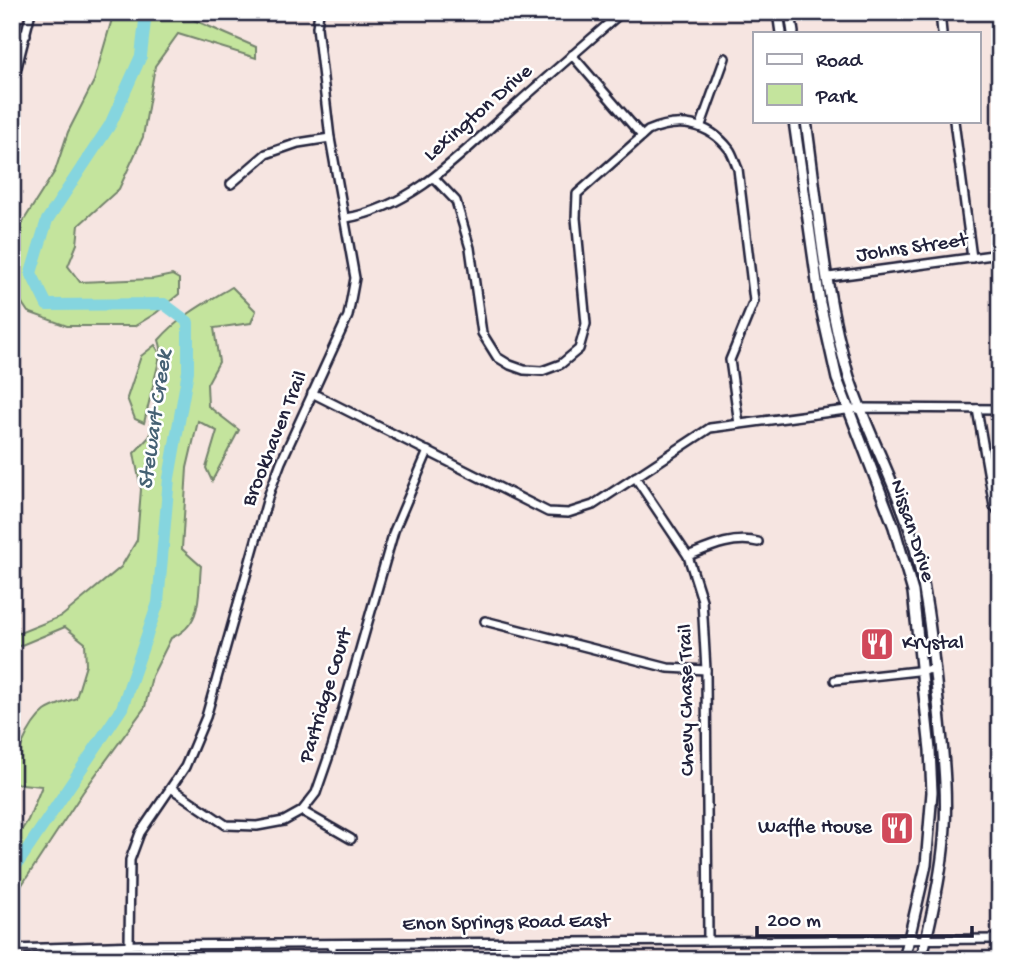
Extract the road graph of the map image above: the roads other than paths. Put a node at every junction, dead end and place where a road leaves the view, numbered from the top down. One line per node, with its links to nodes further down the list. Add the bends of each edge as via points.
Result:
1 (31, 12): 11 (street)
2 (318, 12): 20 (street, Brookhaven Trail)
3 (622, 12): 12 (street, Lexington Drive)
4 (778, 12): 7 (main road)
5 (790, 12): 8 (main road)
6 (940, 12): 9 (street)
7 (781, 32)
8 (793, 32)
9 (942, 32)
10 (12, 33): 11 (street)
11 (26, 35): 14 (street)
12 (572, 55): 19 (street); 21 (street, Lexington Drive)
13 (726, 58): 18 (street)
14 (12, 87)
15 (794, 122): 30 (main road, Nissan Drive, via 820,303)
16 (806, 122): 26 (main road, Nissan Drive)
17 (954, 122): 25 (street)
18 (701, 125): 19 (street, via 663,124); 32 (street, via 730,149 738,169 754,301 730,360)
19 (642, 136): 21 (street, via 577,194 586,324 579,349 561,364 542,371 524,370 497,357 482,333 470,248 456,201)
20 (330, 138): 22 (street, via 266,154); 23 (street, Brookhaven Trail)
21 (434, 178): 23 (street, Lexington Drive, via 385,208)
22 (231, 184)
23 (346, 218): 27 (street, Brookhaven Trail, via 355,278 351,303)
24 (1000, 254): 25 (street, Johns Street)
25 (972, 258): 26 (street, Johns Street)
26 (829, 277): 28 (main road, Nissan Drive, via 841,346)
27 (313, 393): 33 (street); 43 (street, Brookhaven Trail, via 269,494 206,717)
28 (861, 408): 29 (street); 30 (street); 39 (main road, Nissan Drive, via 909,528 922,576)
29 (977, 409): 31 (street); 35 (street, via 994,506)
30 (849, 410): 32 (street); 41 (main road, Nissan Drive, via 905,562)
31 (1000, 410)
32 (739, 424): 34 (street, via 710,428)
33 (428, 451): 34 (street, via 548,512 568,513 593,505); 44 (street, Partridge Court, via 394,531 316,793)
34 (635, 477): 37 (street, Chevy Chase Trail)
35 (1000, 513)
36 (758, 542): 37 (street, via 724,541)
37 (688, 556): 40 (street, Chevy Chase Trail, via 702,600)
38 (485, 621): 40 (street, via 668,668)
39 (935, 669): 41 (street); 49 (main road, Nissan Drive, via 945,808 943,850)
40 (706, 670): 47 (street, Chevy Chase Trail)
41 (922, 671): 42 (street); 48 (main road, Nissan Drive, via 932,792 926,865)
42 (835, 680)
43 (171, 788): 44 (street, via 226,825 257,826 284,821); 51 (street, Brookhaven Trail, via 140,833 130,860)
44 (302, 811): 45 (street)
45 (351, 839)
46 (1000, 939): 49 (street, Enon Springs Road East)
47 (708, 940): 48 (street, Enon Springs Road East); 50 (street, Enon Springs Road East)
48 (909, 940): 49 (street, Enon Springs Road East); 54 (main road, Nissan Drive)
49 (926, 940): 55 (main road, Nissan Drive)
50 (332, 944): 51 (street, Enon Springs Road East); 53 (street)
51 (129, 946): 52 (street, Enon Springs Road East)
52 (12, 949)
53 (332, 960)
54 (904, 960)
55 (921, 960)

